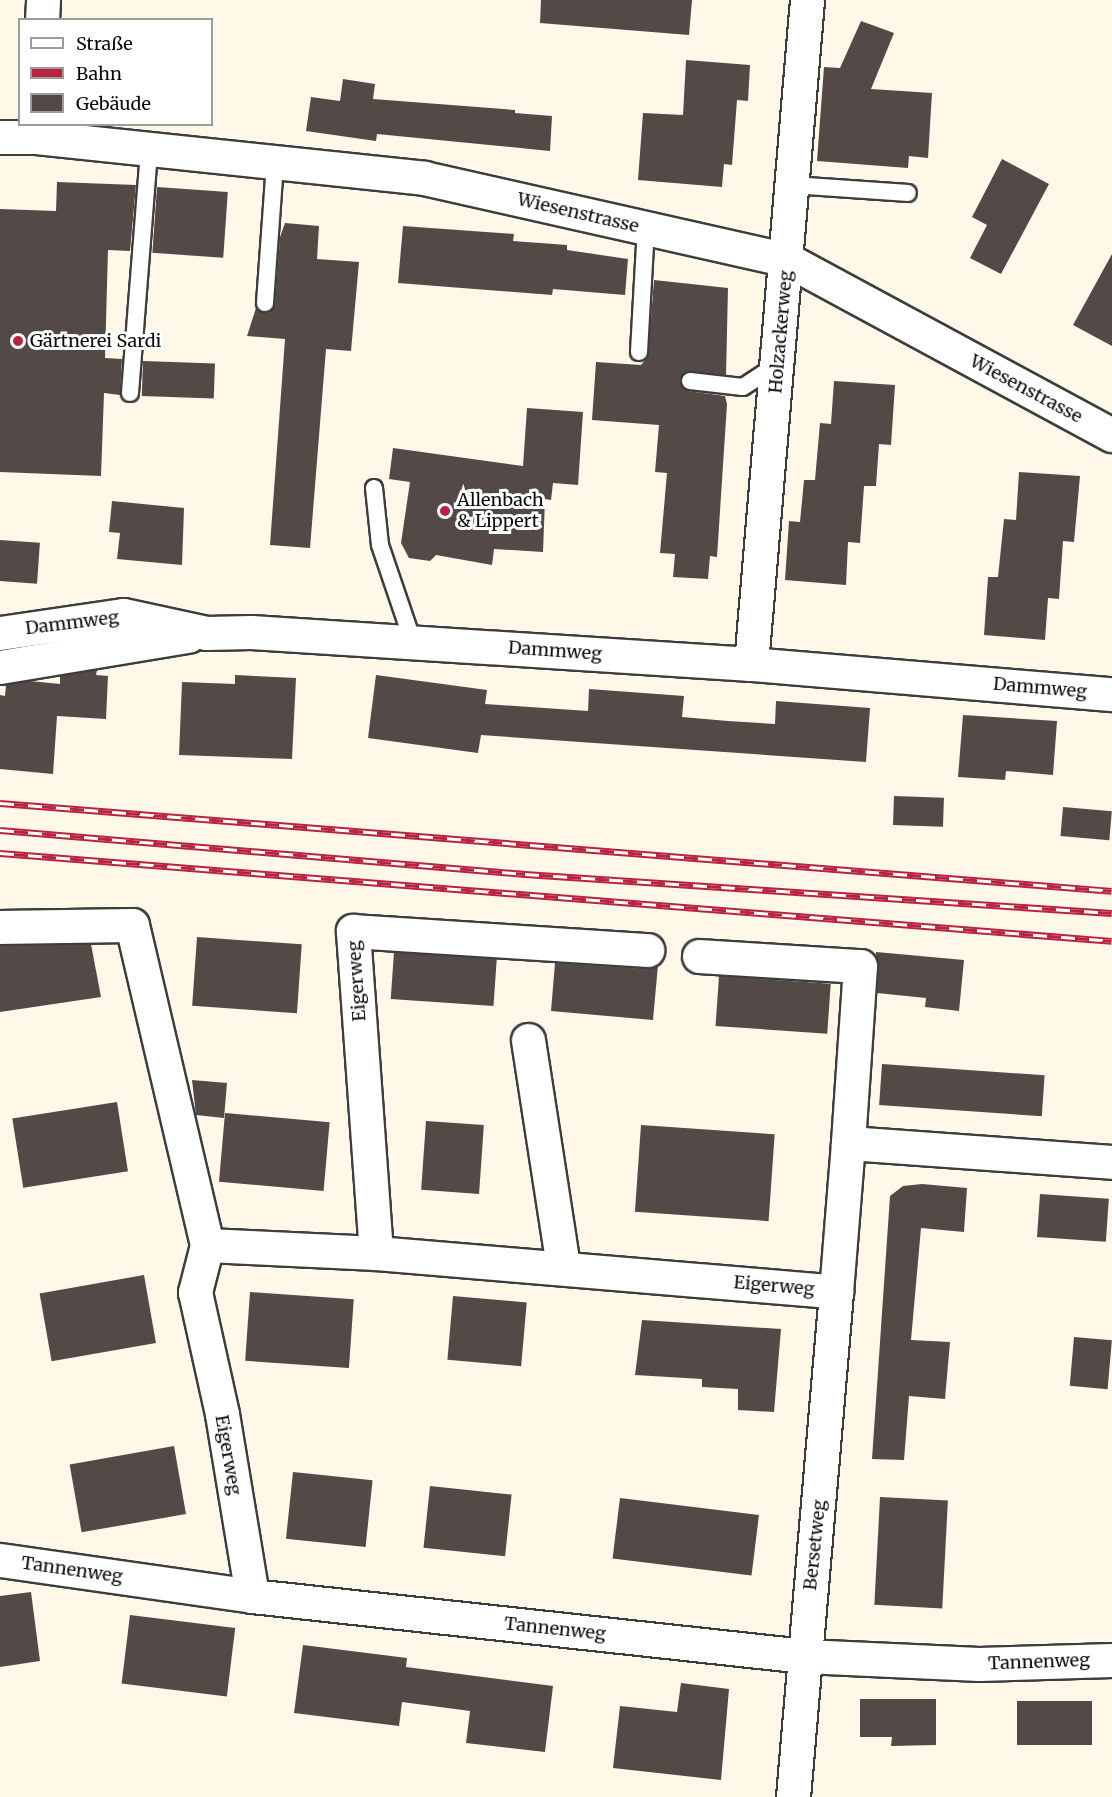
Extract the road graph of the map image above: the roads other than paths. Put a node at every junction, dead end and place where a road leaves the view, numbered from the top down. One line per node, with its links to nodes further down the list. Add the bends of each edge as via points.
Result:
1 (43, 0): 3 (street)
2 (807, 0): 8 (street, Holzackerweg)
3 (42, 18)
4 (36, 131): 5 (street, Wiesenstrasse); 6 (street, Wiesenstrasse)
5 (0, 137)
6 (149, 149): 7 (street, Wiesenstrasse); 16 (lane)
7 (274, 162): 10 (street, Wiesenstrasse, via 424,178); 12 (lane)
8 (793, 185): 9 (lane); 11 (street, Holzackerweg)
9 (908, 193)
10 (646, 228): 11 (street, Wiesenstrasse); 13 (lane)
11 (788, 260): 14 (street, Holzackerweg); 17 (street, Wiesenstrasse)
12 (265, 303)
13 (639, 352)
14 (778, 364): 15 (lane, via 743,387); 22 (street, Holzackerweg)
15 (690, 381)
16 (130, 393)
17 (1112, 435)
18 (374, 488): 21 (lane, via 380,545)
19 (0, 633): 20 (street, Dammweg, via 123,615)
20 (206, 633): 21 (street, Dammweg); 23 (street)
21 (413, 642): 22 (street, Dammweg)
22 (751, 664): 24 (street, Dammweg)
23 (0, 668)
24 (1112, 694)
25 (0, 927): 31 (street, Eigerweg, via 132,925)
26 (647, 950): 32 (street, Eigerweg, via 353,931)
27 (699, 956): 29 (street, Eigerweg, via 860,966)
28 (528, 1040): 33 (street)
29 (848, 1143): 30 (street); 34 (street, Eigerweg)
30 (1112, 1162)
31 (207, 1245): 32 (street, Eigerweg); 36 (street, Eigerweg, via 195,1292 222,1414)
32 (376, 1252): 33 (street, Eigerweg)
33 (563, 1267): 34 (street, Eigerweg)
34 (836, 1292): 37 (street, Bersetweg)
35 (0, 1560): 36 (street, Tannenweg)
36 (252, 1596): 37 (street, Tannenweg)
37 (804, 1656): 38 (street, Tannenweg, via 979,1664); 39 (street, Bersetweg)
38 (1112, 1660)
39 (793, 1797)

